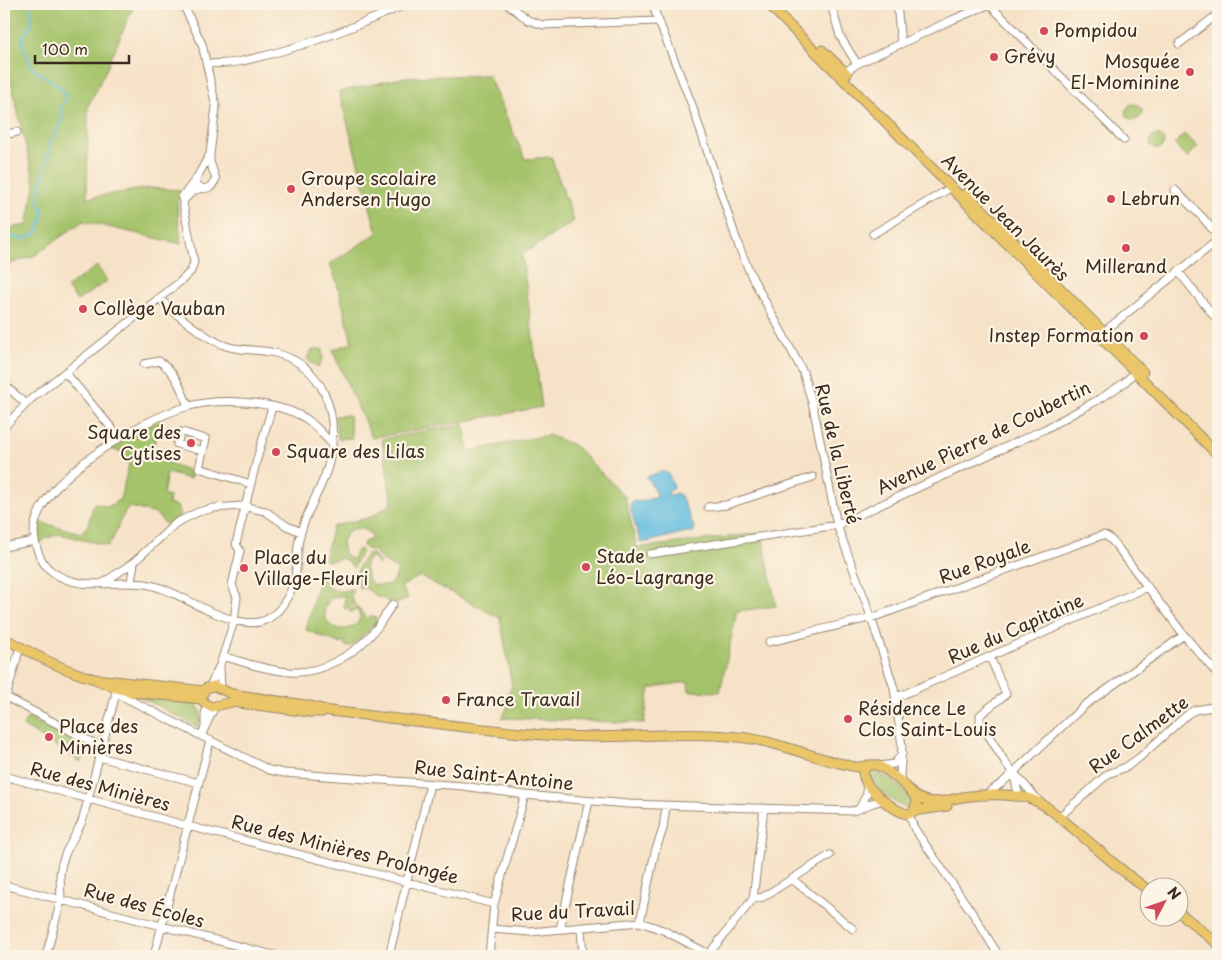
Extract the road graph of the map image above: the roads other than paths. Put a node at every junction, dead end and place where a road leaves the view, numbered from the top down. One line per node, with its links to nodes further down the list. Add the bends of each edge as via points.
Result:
1 (184, 4): 15 (street)
2 (406, 4): 15 (street, via 362,24 308,42 240,62)
3 (507, 4): 12 (street, via 528,20 543,25)
4 (652, 4): 12 (street, Rue de la Liberté)
5 (768, 4): 17 (main road, Avenue Jean Jaurès)
6 (776, 4): 17 (main road, Avenue Jean Jaurès)
7 (831, 4): 16 (street, via 840,36)
8 (897, 4): 13 (street)
9 (990, 4): 10 (street); 20 (street)
10 (978, 5): 13 (street)
11 (1218, 14): 14 (street)
12 (658, 21): 53 (street, Rue de la Liberté, via 692,105 748,270 805,378)
13 (901, 44): 16 (street)
14 (1179, 44)
15 (207, 64): 21 (street, via 216,108)
16 (857, 64): 17 (street)
17 (842, 74): 26 (main road, Avenue Jean Jaurès); 29 (main road, Avenue Jean Jaurès)
18 (17, 132): 19 (street)
19 (4, 135)
20 (1124, 140)
21 (210, 154): 22 (street); 23 (street)
22 (200, 171): 23 (street); 24 (street)
23 (212, 172): 25 (street, via 216,179 214,185 209,189)
24 (196, 179): 25 (street); 28 (street)
25 (201, 188): 28 (street)
26 (952, 188): 29 (main road, Avenue Jean Jaurès); 30 (street)
27 (1174, 190): 31 (street)
28 (182, 201): 33 (street, via 194,262 191,271)
29 (993, 224): 35 (main road, Avenue Jean Jaurès)
30 (873, 234)
31 (1218, 238): 32 (street)
32 (1178, 271): 34 (street); 35 (street)
33 (159, 298): 38 (street); 45 (street, via 218,342 275,353 307,368 316,378 327,402)
34 (1218, 321)
35 (1101, 334): 37 (main road, Avenue Jean Jaurès)
36 (144, 364): 41 (street, via 159,361 167,366 178,381)
37 (1137, 371): 46 (main road, Avenue Jean Jaurès); 48 (main road, Avenue Jean Jaurès); 53 (street, Avenue Pierre de Coubertin, via 1103,397 1045,429)
38 (65, 372): 40 (street); 44 (street)
39 (4, 384): 40 (street)
40 (26, 404): 43 (street)
41 (188, 406): 42 (street, via 216,402); 44 (street)
42 (272, 407): 45 (street, via 306,419); 50 (street)
43 (4, 427)
44 (119, 437): 55 (street, via 79,467 44,504 36,518)
45 (332, 444): 54 (street, via 322,488)
46 (1218, 446)
47 (203, 451): 50 (street, via 199,468)
48 (1218, 455)
49 (813, 477): 52 (street, via 726,505)
50 (250, 484): 51 (street)
51 (246, 507): 54 (street, via 264,511); 58 (street, via 214,508 184,518); 65 (street, via 236,544 240,551 232,585 237,597)
52 (708, 507)
53 (837, 525): 57 (street, Avenue Pierre de Coubertin); 64 (street, Rue de la Liberté)
54 (301, 532): 65 (street, via 295,581 282,606 269,618 257,623)
55 (34, 541): 56 (street); 61 (street, via 44,564 54,573 78,583)
56 (4, 547)
57 (650, 554)
58 (134, 562): 59 (street); 60 (street)
59 (124, 570): 60 (street, via 122,577); 61 (street)
60 (127, 582): 61 (street); 65 (street, via 172,592 192,604)
61 (100, 584)
62 (1148, 586): 64 (street, Rue Royale, via 1103,535); 66 (street); 71 (street, Rue du Capitaine)
63 (393, 604): 70 (street, via 376,629 358,647 328,665 289,672)
64 (871, 617): 68 (street, Rue Royale); 77 (street, Rue de la Liberté)
65 (234, 620): 70 (street)
66 (1184, 636): 73 (street); 90 (street, via 1085,705)
67 (4, 638): 69 (main road)
68 (770, 642)
69 (20, 647): 74 (main road, via 46,661); 79 (street)
70 (223, 656): 72 (street)
71 (990, 657): 77 (street, Rue du Capitaine); 90 (street, via 1006,694 979,718)
72 (220, 665): 75 (street); 78 (street)
73 (1218, 675)
74 (95, 679): 76 (main road); 78 (main road)
75 (221, 689): 78 (main road, via 214,686); 78 (main road, via 223,697); 81 (main road, via 232,694)
76 (116, 690): 78 (main road); 82 (street, Rue Saint-Antoine); 84 (street)
77 (896, 696): 85 (street, Rue de la Liberté)
78 (210, 698): 81 (main road, via 310,712); 82 (street)
79 (4, 699): 84 (street)
80 (1218, 706): 108 (street, Rue Calmette, via 1189,713 1139,758 1108,774)
81 (330, 711): 87 (main road, via 546,736 738,737 782,745)
82 (201, 736): 83 (street, Rue Saint-Antoine)
83 (210, 740): 94 (street); 95 (street, Rue Saint-Antoine, via 268,770)
84 (101, 747): 86 (street)
85 (902, 754): 89 (street, via 894,764); 93 (street, Rue de la Liberté)
86 (98, 758): 94 (street); 100 (street)
87 (828, 760): 88 (main road); 92 (main road, via 856,773)
88 (868, 766): 89 (main road); 92 (main road, via 863,771)
89 (880, 766): 93 (main road)
90 (1013, 773): 98 (street); 99 (street); 103 (street)
91 (4, 776): 100 (street, Rue des Minières)
92 (865, 781): 102 (main road); 106 (street, via 868,794)
93 (901, 782): 97 (main road)
94 (199, 783): 109 (street)
95 (430, 784): 96 (street, Rue Saint-Antoine); 112 (street)
96 (524, 795): 101 (street, Rue Saint-Antoine); 117 (street)
97 (915, 796): 98 (main road, via 937,802); 107 (main road, via 918,802)
98 (984, 796): 99 (main road); 107 (main road)
99 (1019, 796): 103 (main road)
100 (87, 799): 109 (street, Rue des Minières); 116 (street, via 82,822 62,863)
101 (589, 800): 104 (street, Rue Saint-Antoine); 123 (street)
102 (885, 801): 106 (street, Rue Saint-Antoine, via 872,802); 107 (main road, via 900,812)
103 (1042, 804): 108 (main road)
104 (666, 806): 105 (street, Rue Saint-Antoine); 118 (street)
105 (764, 808): 106 (street, Rue Saint-Antoine); 115 (street)
106 (858, 810)
107 (912, 813): 133 (street, via 914,828)
108 (1059, 817): 113 (main road)
109 (188, 826): 112 (street, Rue des Minières Prolongée); 120 (street)
110 (830, 855): 111 (street)
111 (792, 879): 115 (street, via 763,897); 124 (street)
112 (406, 882): 117 (street, Rue des Minières Prolongée); 130 (street)
113 (1140, 884)
114 (4, 885): 116 (street, Rue des Écoles)
115 (753, 899): 126 (street)
116 (61, 900): 120 (street, Rue des Écoles); 127 (street)
117 (494, 904): 122 (street)
118 (640, 922): 121 (street, Rue du Travail); 126 (street, Rue du Travail, via 663,930)
119 (1190, 922): 125 (main road)
120 (162, 926): 128 (street); 129 (street, Rue des Écoles)
121 (581, 927): 123 (street, Rue du Travail); 132 (street)
122 (492, 929): 123 (street, Rue du Travail, via 530,932); 131 (street)
123 (560, 929)
124 (853, 929)
125 (1218, 944)
126 (708, 955)
127 (46, 956)
128 (154, 956)
129 (277, 956)
130 (388, 956)
131 (489, 956)
132 (583, 956)
133 (999, 956)

